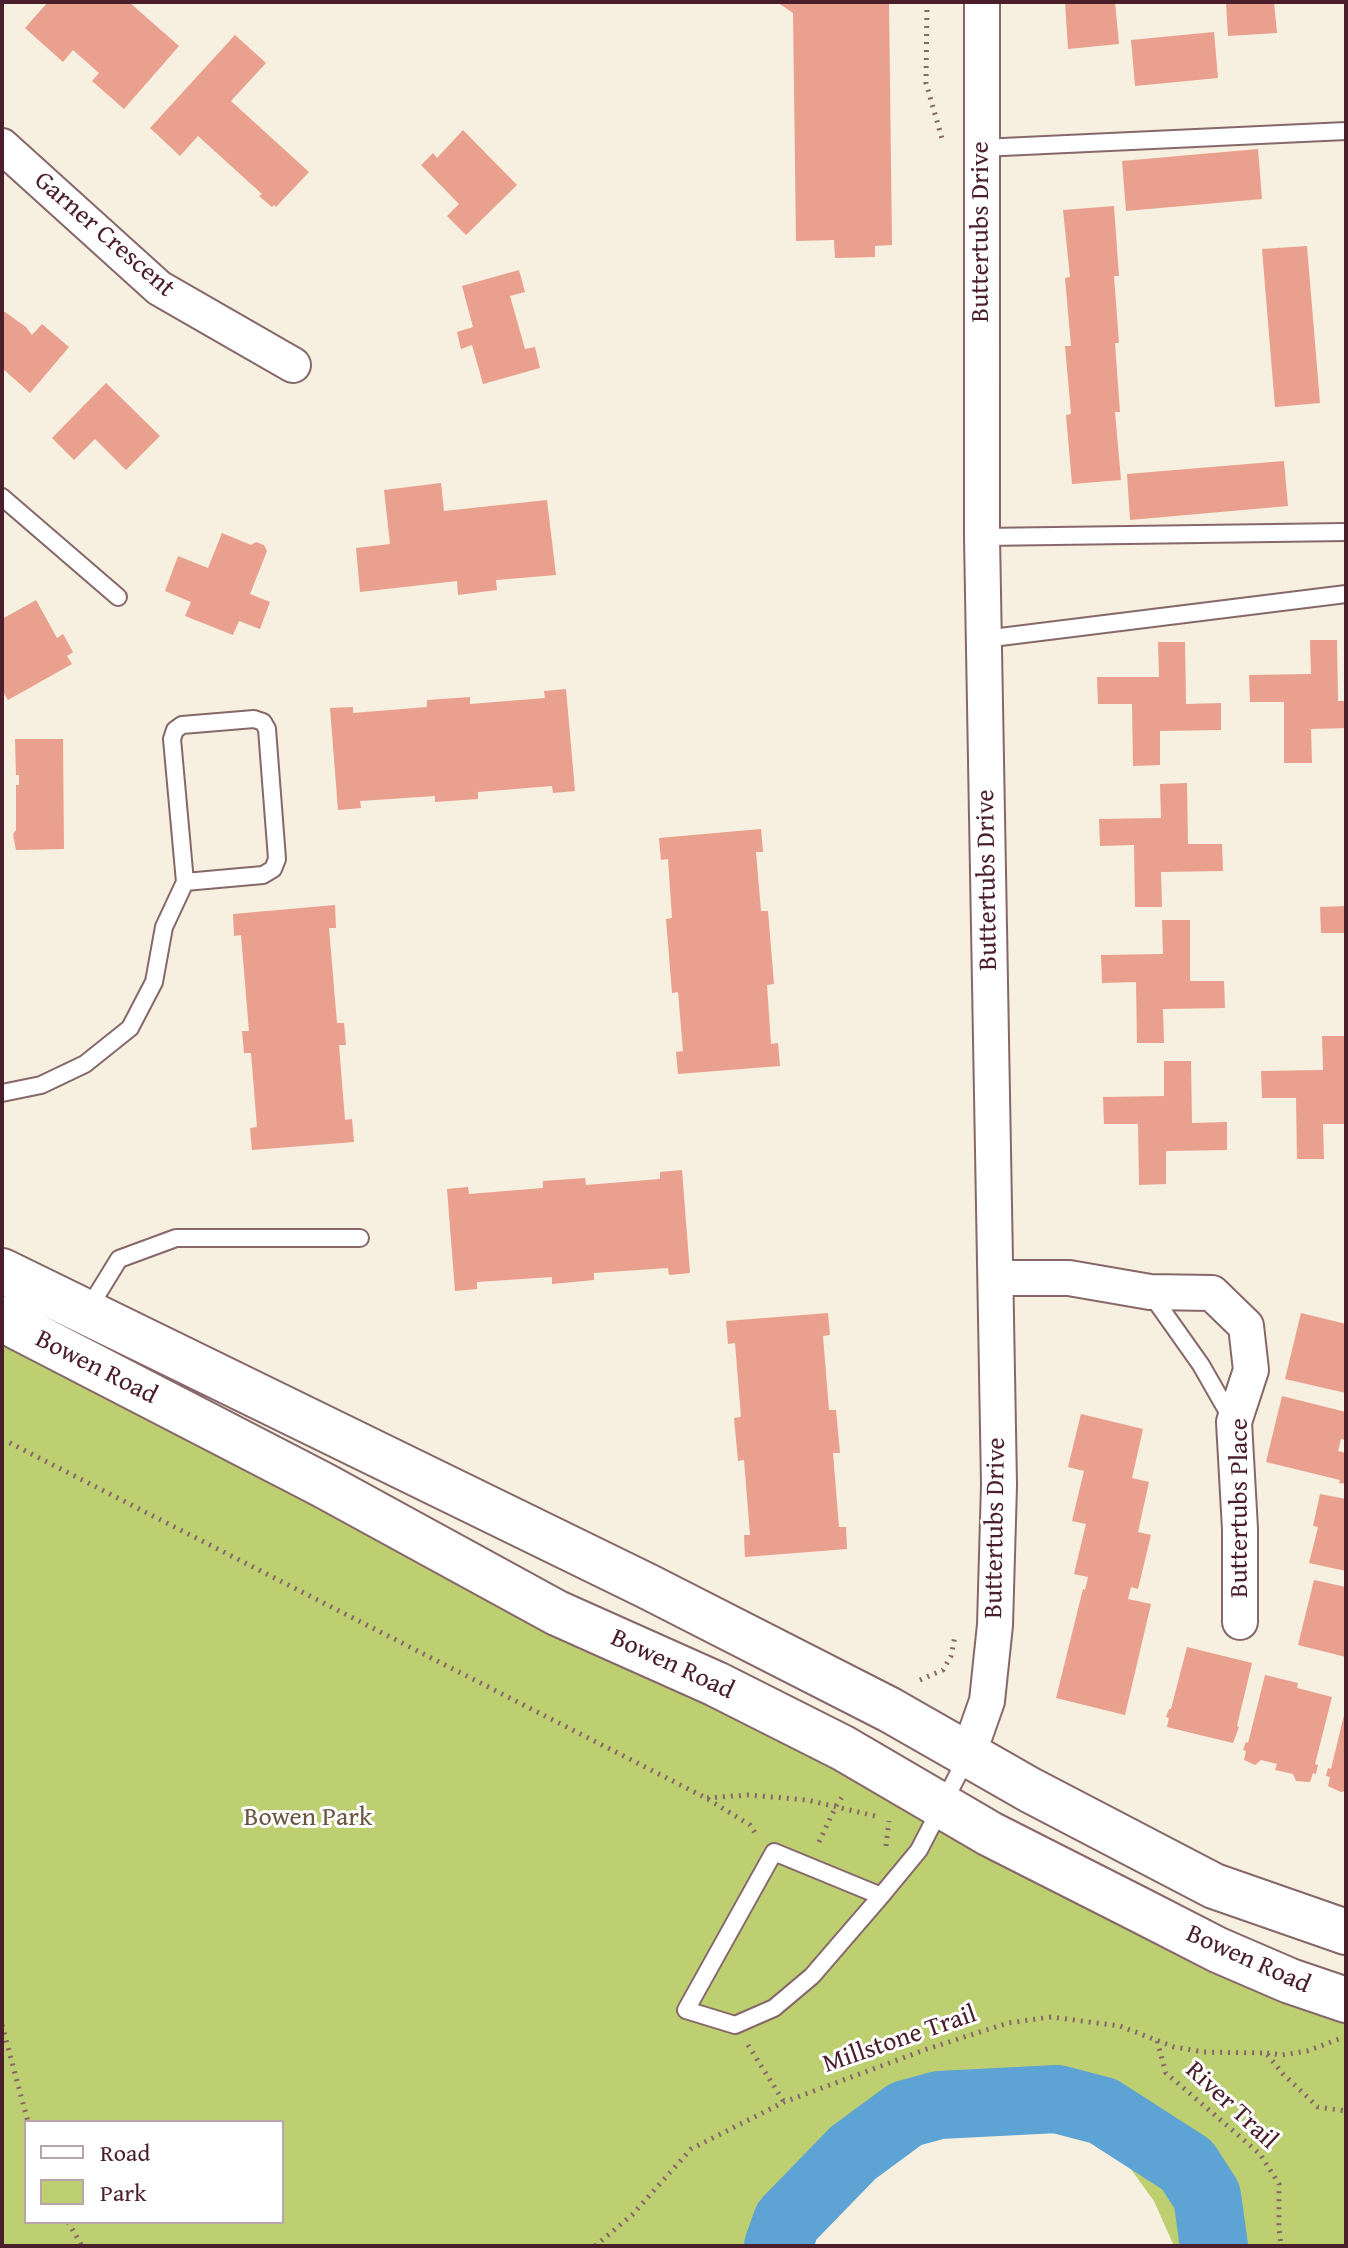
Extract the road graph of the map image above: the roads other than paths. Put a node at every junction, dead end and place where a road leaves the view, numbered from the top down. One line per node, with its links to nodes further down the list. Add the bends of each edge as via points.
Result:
1 (982, 2): 4 (street, Buttertubs Drive)
2 (1346, 131): 4 (lane)
3 (2, 146): 5 (street, Garner Crescent, via 159,288)
4 (981, 148): 8 (street, Buttertubs Drive)
5 (293, 365)
6 (2, 497): 10 (lane)
7 (1346, 532): 8 (lane)
8 (982, 537): 11 (street, Buttertubs Drive)
9 (1346, 594): 11 (lane)
10 (118, 597)
11 (984, 639): 16 (street, Buttertubs Drive)
12 (185, 882): 12 (lane, via 263,875 273,869 277,859 263,722 182,725 175,730); 13 (lane, via 164,927 154,982 130,1028 85,1064 41,1085)
13 (2, 1093)
14 (360, 1238): 19 (lane, via 176,1238 119,1259)
15 (2, 1271): 19 (main road, Bowen Road)
16 (996, 1278): 17 (street, Buttertubs Place, via 1069,1278); 22 (street, Buttertubs Drive, via 995,1625 987,1701)
17 (1150, 1292): 20 (lane); 20 (street, Buttertubs Place, via 1212,1293 1246,1326 1251,1370)
18 (2, 1319): 19 (main road, Bowen Road)
19 (75, 1332): 22 (main road, Bowen Road, via 647,1586); 23 (main road, Bowen Road, via 323,1485 557,1613 716,1684)
20 (1234, 1422): 21 (street, Buttertubs Place)
21 (1240, 1622)
22 (968, 1755): 23 (lane); 25 (main road, Bowen Road, via 1214,1886)
23 (943, 1806): 24 (lane, via 919,1850); 26 (main road, Bowen Road, via 1218,1950)
24 (881, 1896): 24 (lane, via 774,1852 686,2010 735,2025 774,2008 812,1976)
25 (1346, 1932)
26 (1346, 2000)

